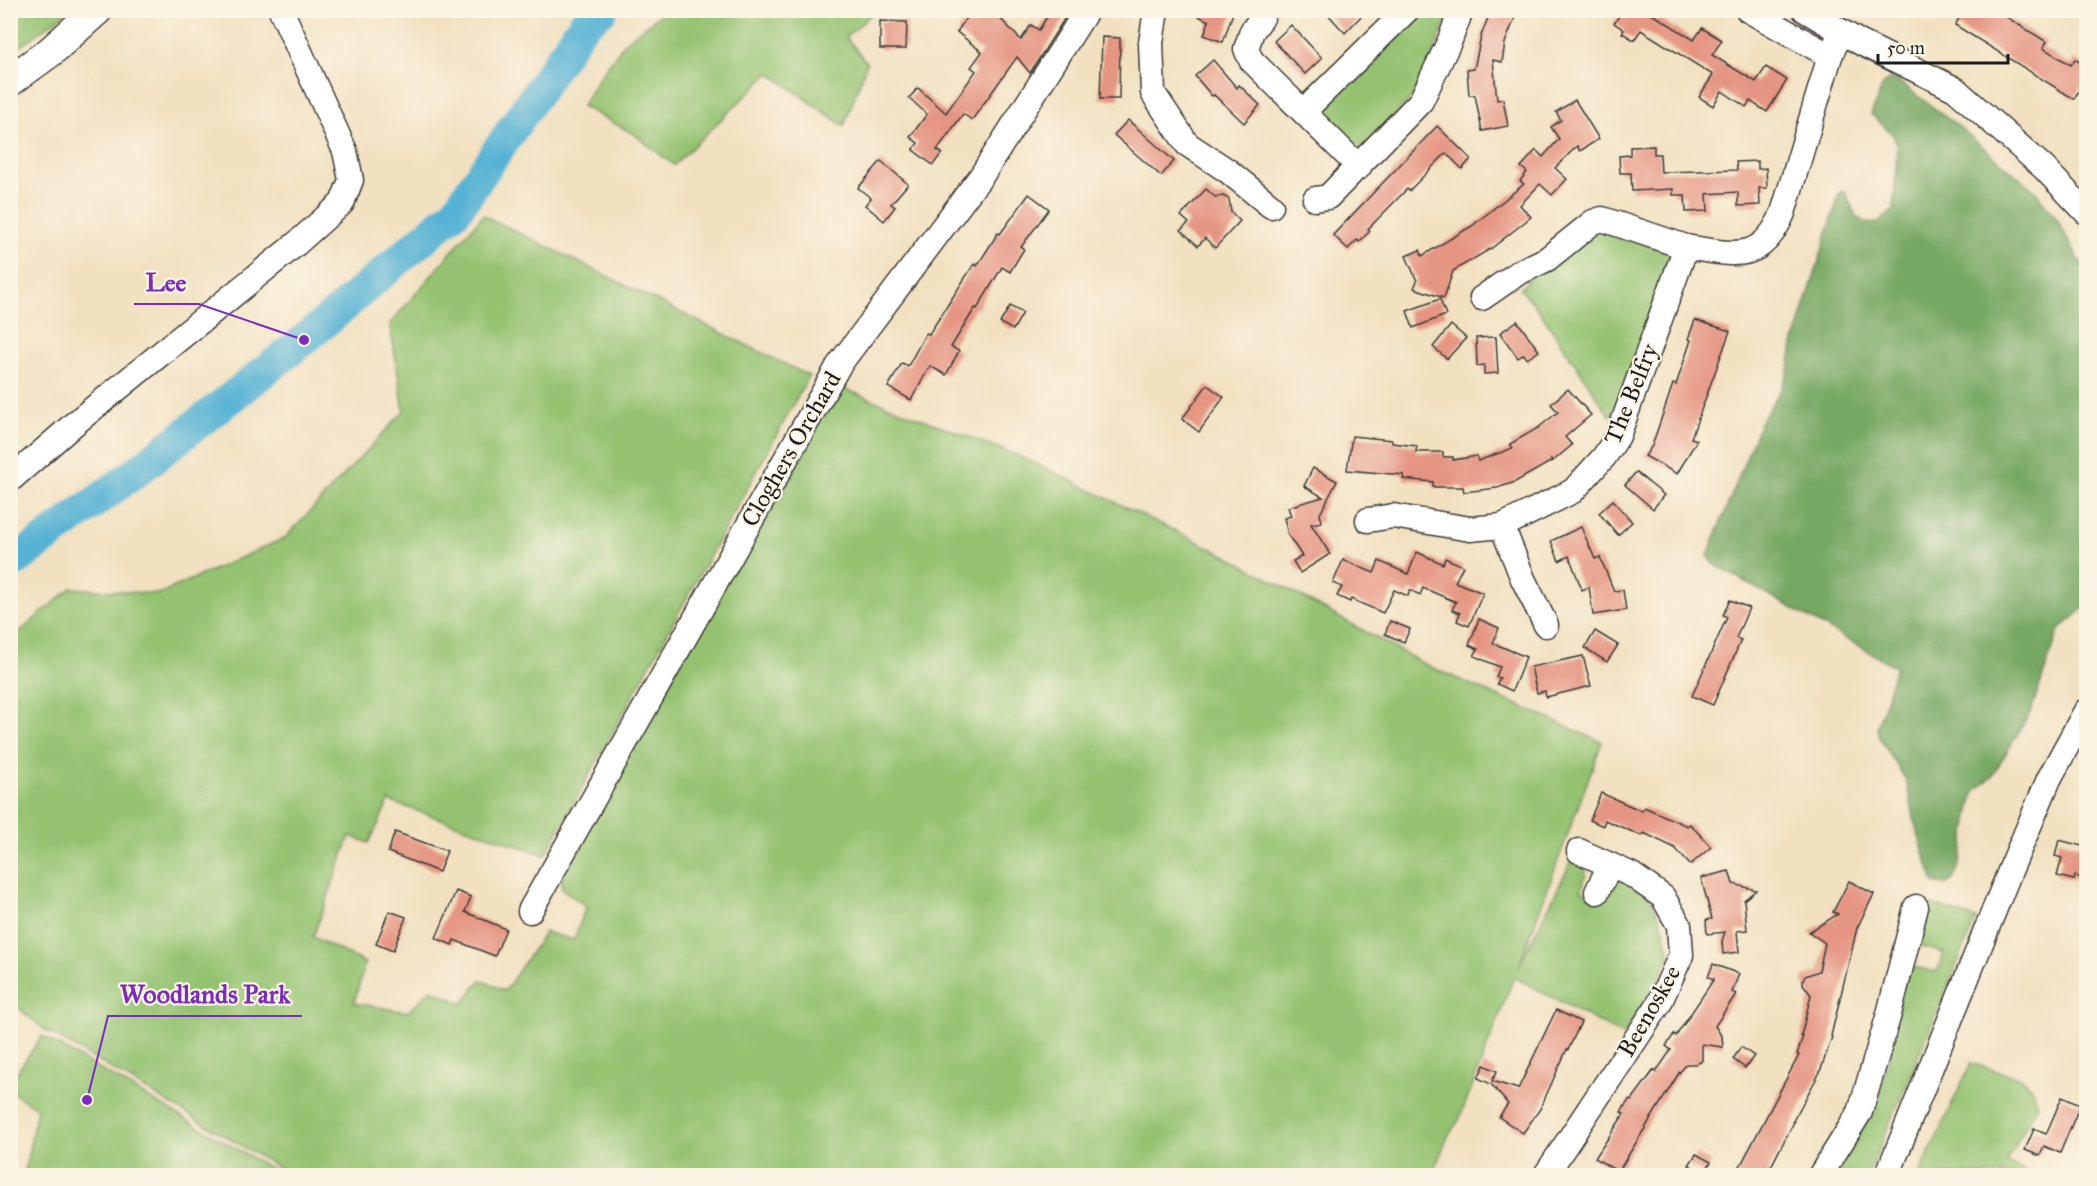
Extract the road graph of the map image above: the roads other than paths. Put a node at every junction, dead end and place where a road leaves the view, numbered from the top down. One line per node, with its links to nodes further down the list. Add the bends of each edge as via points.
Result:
1 (97, 10): 12 (main road)
2 (281, 10): 20 (street, via 345,151 351,180 342,203)
3 (1087, 10): 29 (street, Cloghers Orchard, via 982,175 838,365)
4 (1156, 10): 16 (street, via 1151,43 1153,93 1187,144)
5 (1407, 10): 13 (street)
6 (1461, 10): 14 (street, via 1421,101)
7 (1748, 10): 11 (street)
8 (1804, 10): 10 (street)
9 (1262, 18): 13 (street, via 1246,49 1251,60)
10 (1841, 32): 11 (street); 17 (street, via 1955,89 2044,168)
11 (1830, 56): 18 (street, via 1775,230 1749,252)
12 (10, 81)
13 (1304, 111): 14 (street)
14 (1359, 167): 15 (street, via 1328,196)
15 (1315, 199)
16 (1271, 206)
17 (2086, 212)
18 (1686, 247): 19 (street, via 1602,219 1547,259); 22 (street, The Belfry, via 1618,436 1609,450 1573,491)
19 (1482, 298)
20 (10, 480)
21 (1368, 520): 22 (street, The Belfry, via 1393,516 1470,529)
22 (1502, 526): 23 (street)
23 (1546, 625)
24 (2086, 711): 32 (street, via 2049,779)
25 (1580, 851): 26 (street, Beenoskee)
26 (1610, 865): 27 (street); 30 (street, Beenoskee, via 1663,897 1679,925 1682,955 1659,1004)
27 (1597, 892)
28 (1916, 907): 31 (street, via 1860,1112)
29 (530, 911)
30 (1552, 1173)
31 (1820, 1176)
32 (1887, 1176)

